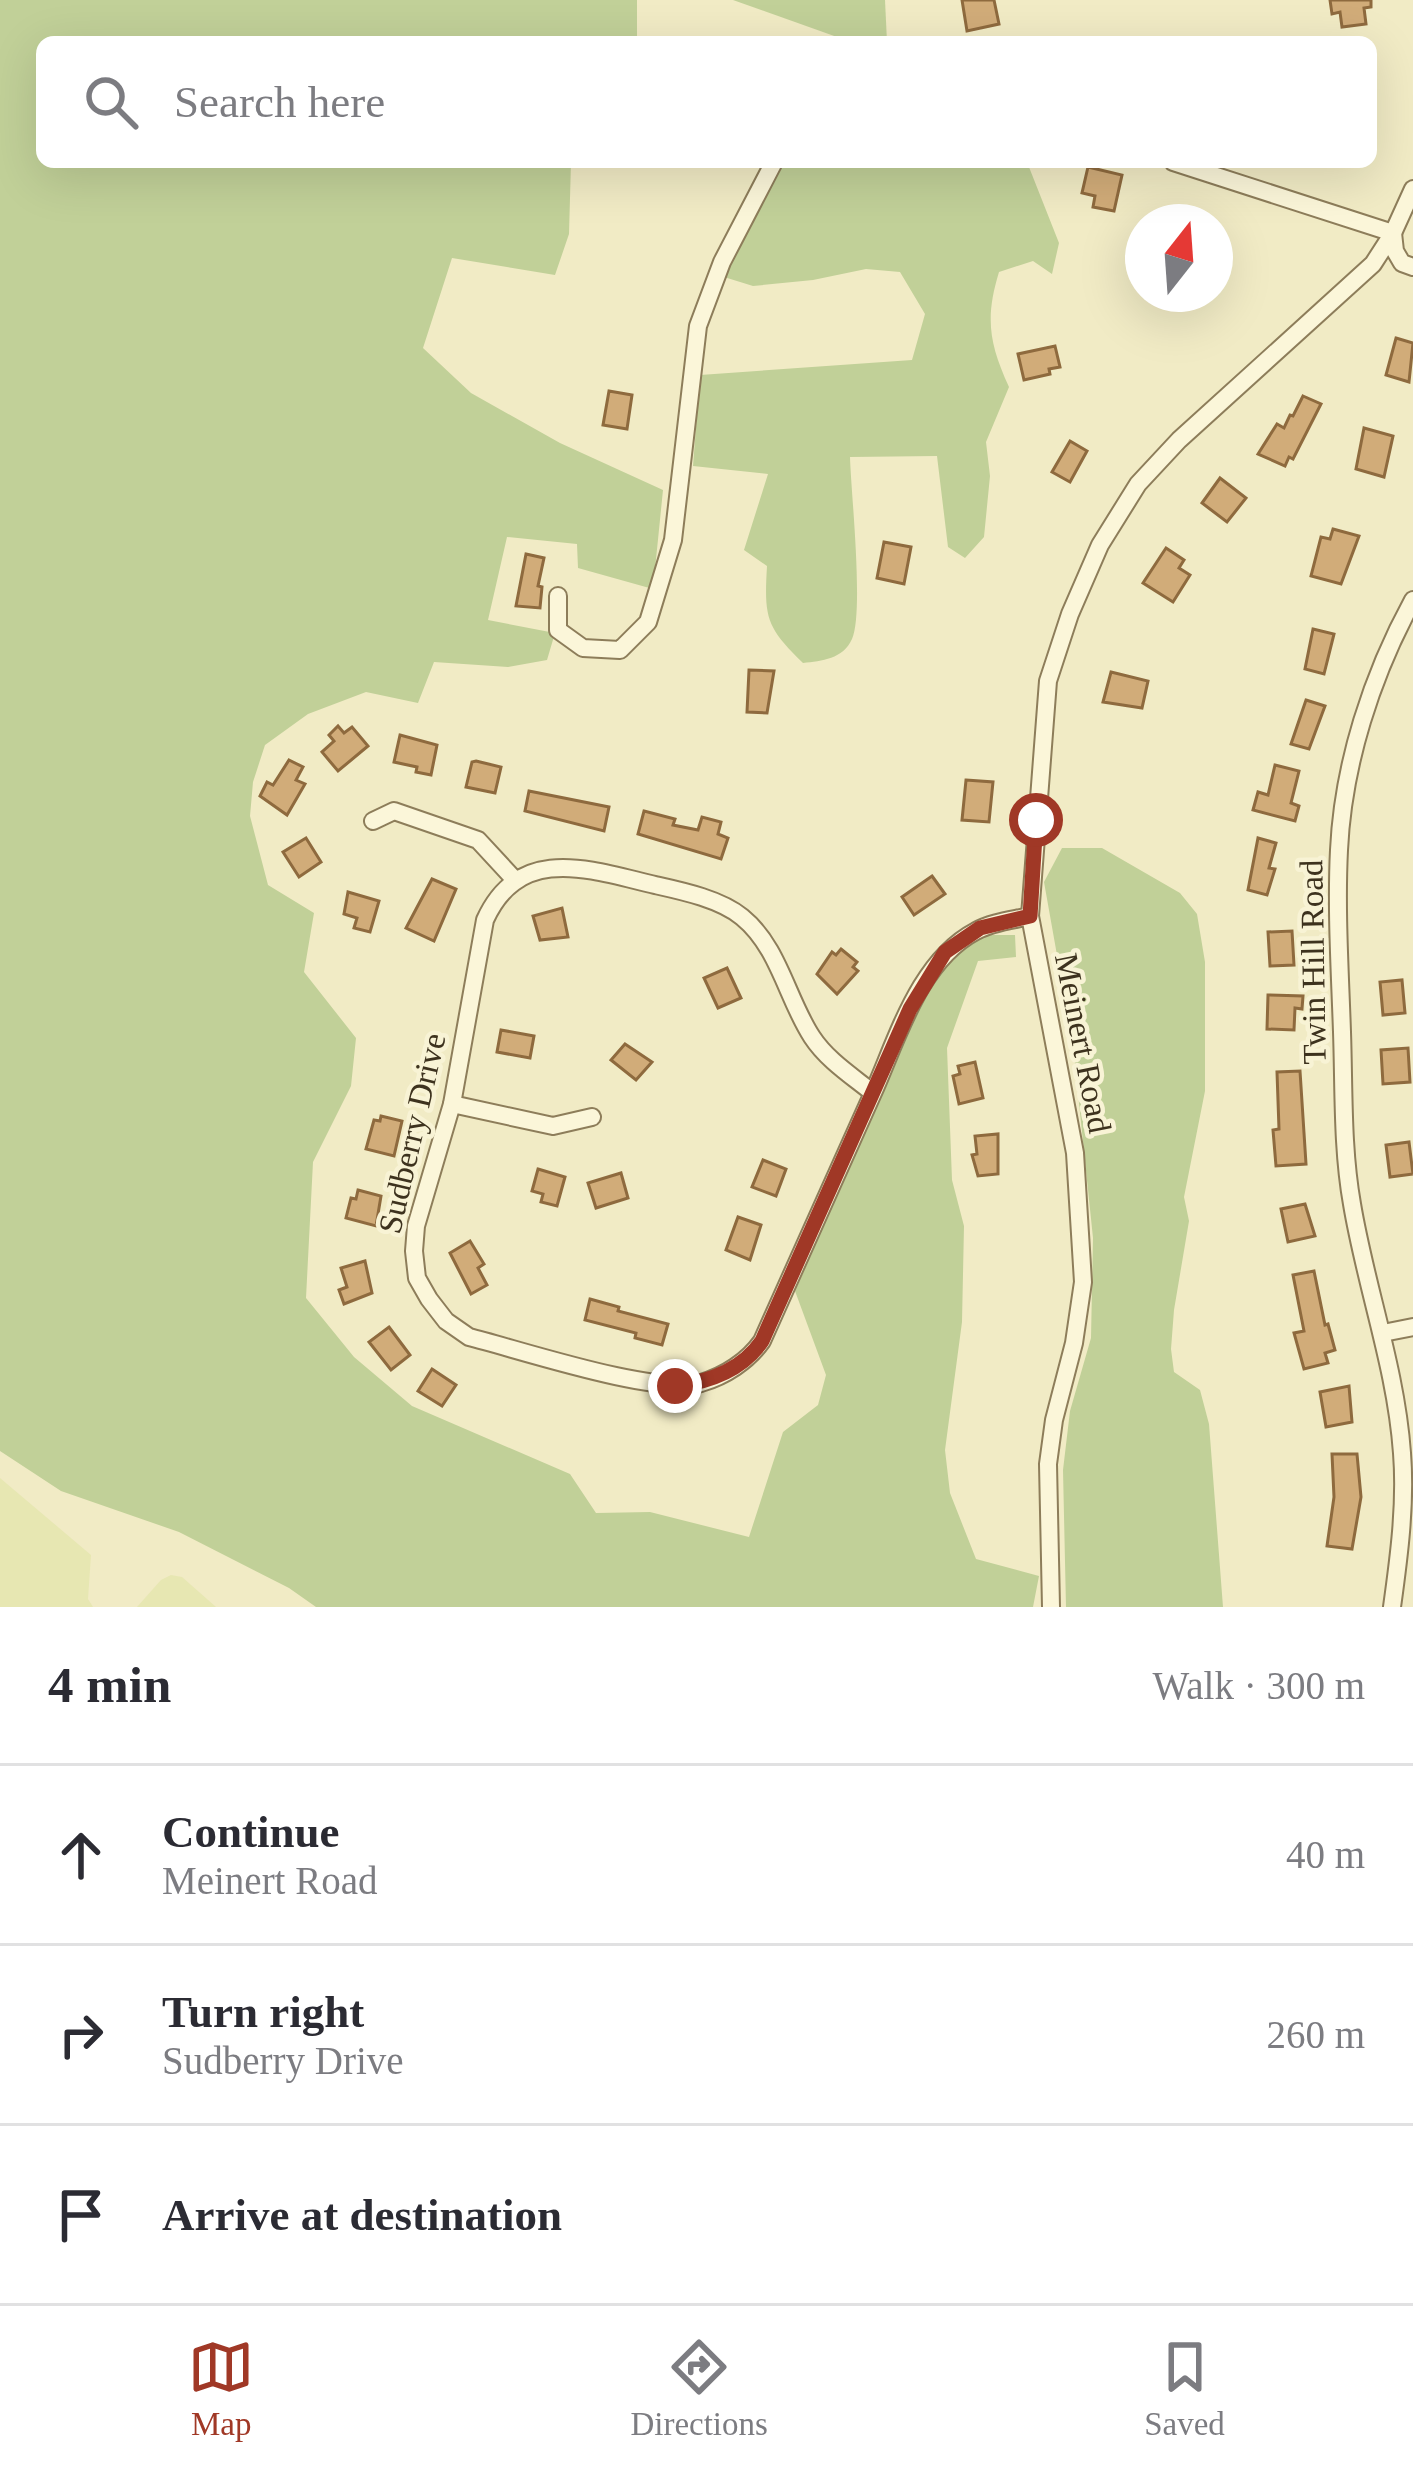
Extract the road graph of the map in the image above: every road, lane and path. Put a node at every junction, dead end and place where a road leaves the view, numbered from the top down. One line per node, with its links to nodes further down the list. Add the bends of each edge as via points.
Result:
1 (771, 168): 6 (street, via 698,326 673,540 648,622 620,650 583,648 558,630)
2 (1192, 168): 4 (street)
3 (1413, 189): 4 (street, Meinert Road)
4 (1393, 233): 5 (street, via 1402,263); 10 (street, Meinert Road, via 1373,264 1138,484 1100,545 1048,681)
5 (1413, 267)
6 (558, 596)
7 (1413, 600): 15 (street, Twin Hill Road, via 1376,678 1339,849 1352,1203)
8 (373, 821): 9 (street, via 394,812 478,840)
9 (515, 880): 11 (street, via 574,866 685,892 741,915 770,951 813,1038); 12 (street, Sudberry Drive, via 485,920)
10 (1030, 916): 11 (street, Sudberry Drive, via 980,928 945,952); 16 (street, Meinert Road, via 1075,1153 1083,1282 1048,1464)
11 (873, 1093): 12 (street, Sudberry Drive, via 762,1341 749,1359 702,1383 675,1386 469,1337 446,1321 417,1278 414,1251)
12 (452, 1104): 13 (street, via 554,1126)
13 (592, 1117)
14 (1413, 1327): 15 (street)
15 (1383, 1333): 17 (street, Twin Hill Road, via 1402,1453)
16 (1051, 1607)
17 (1392, 1607)

